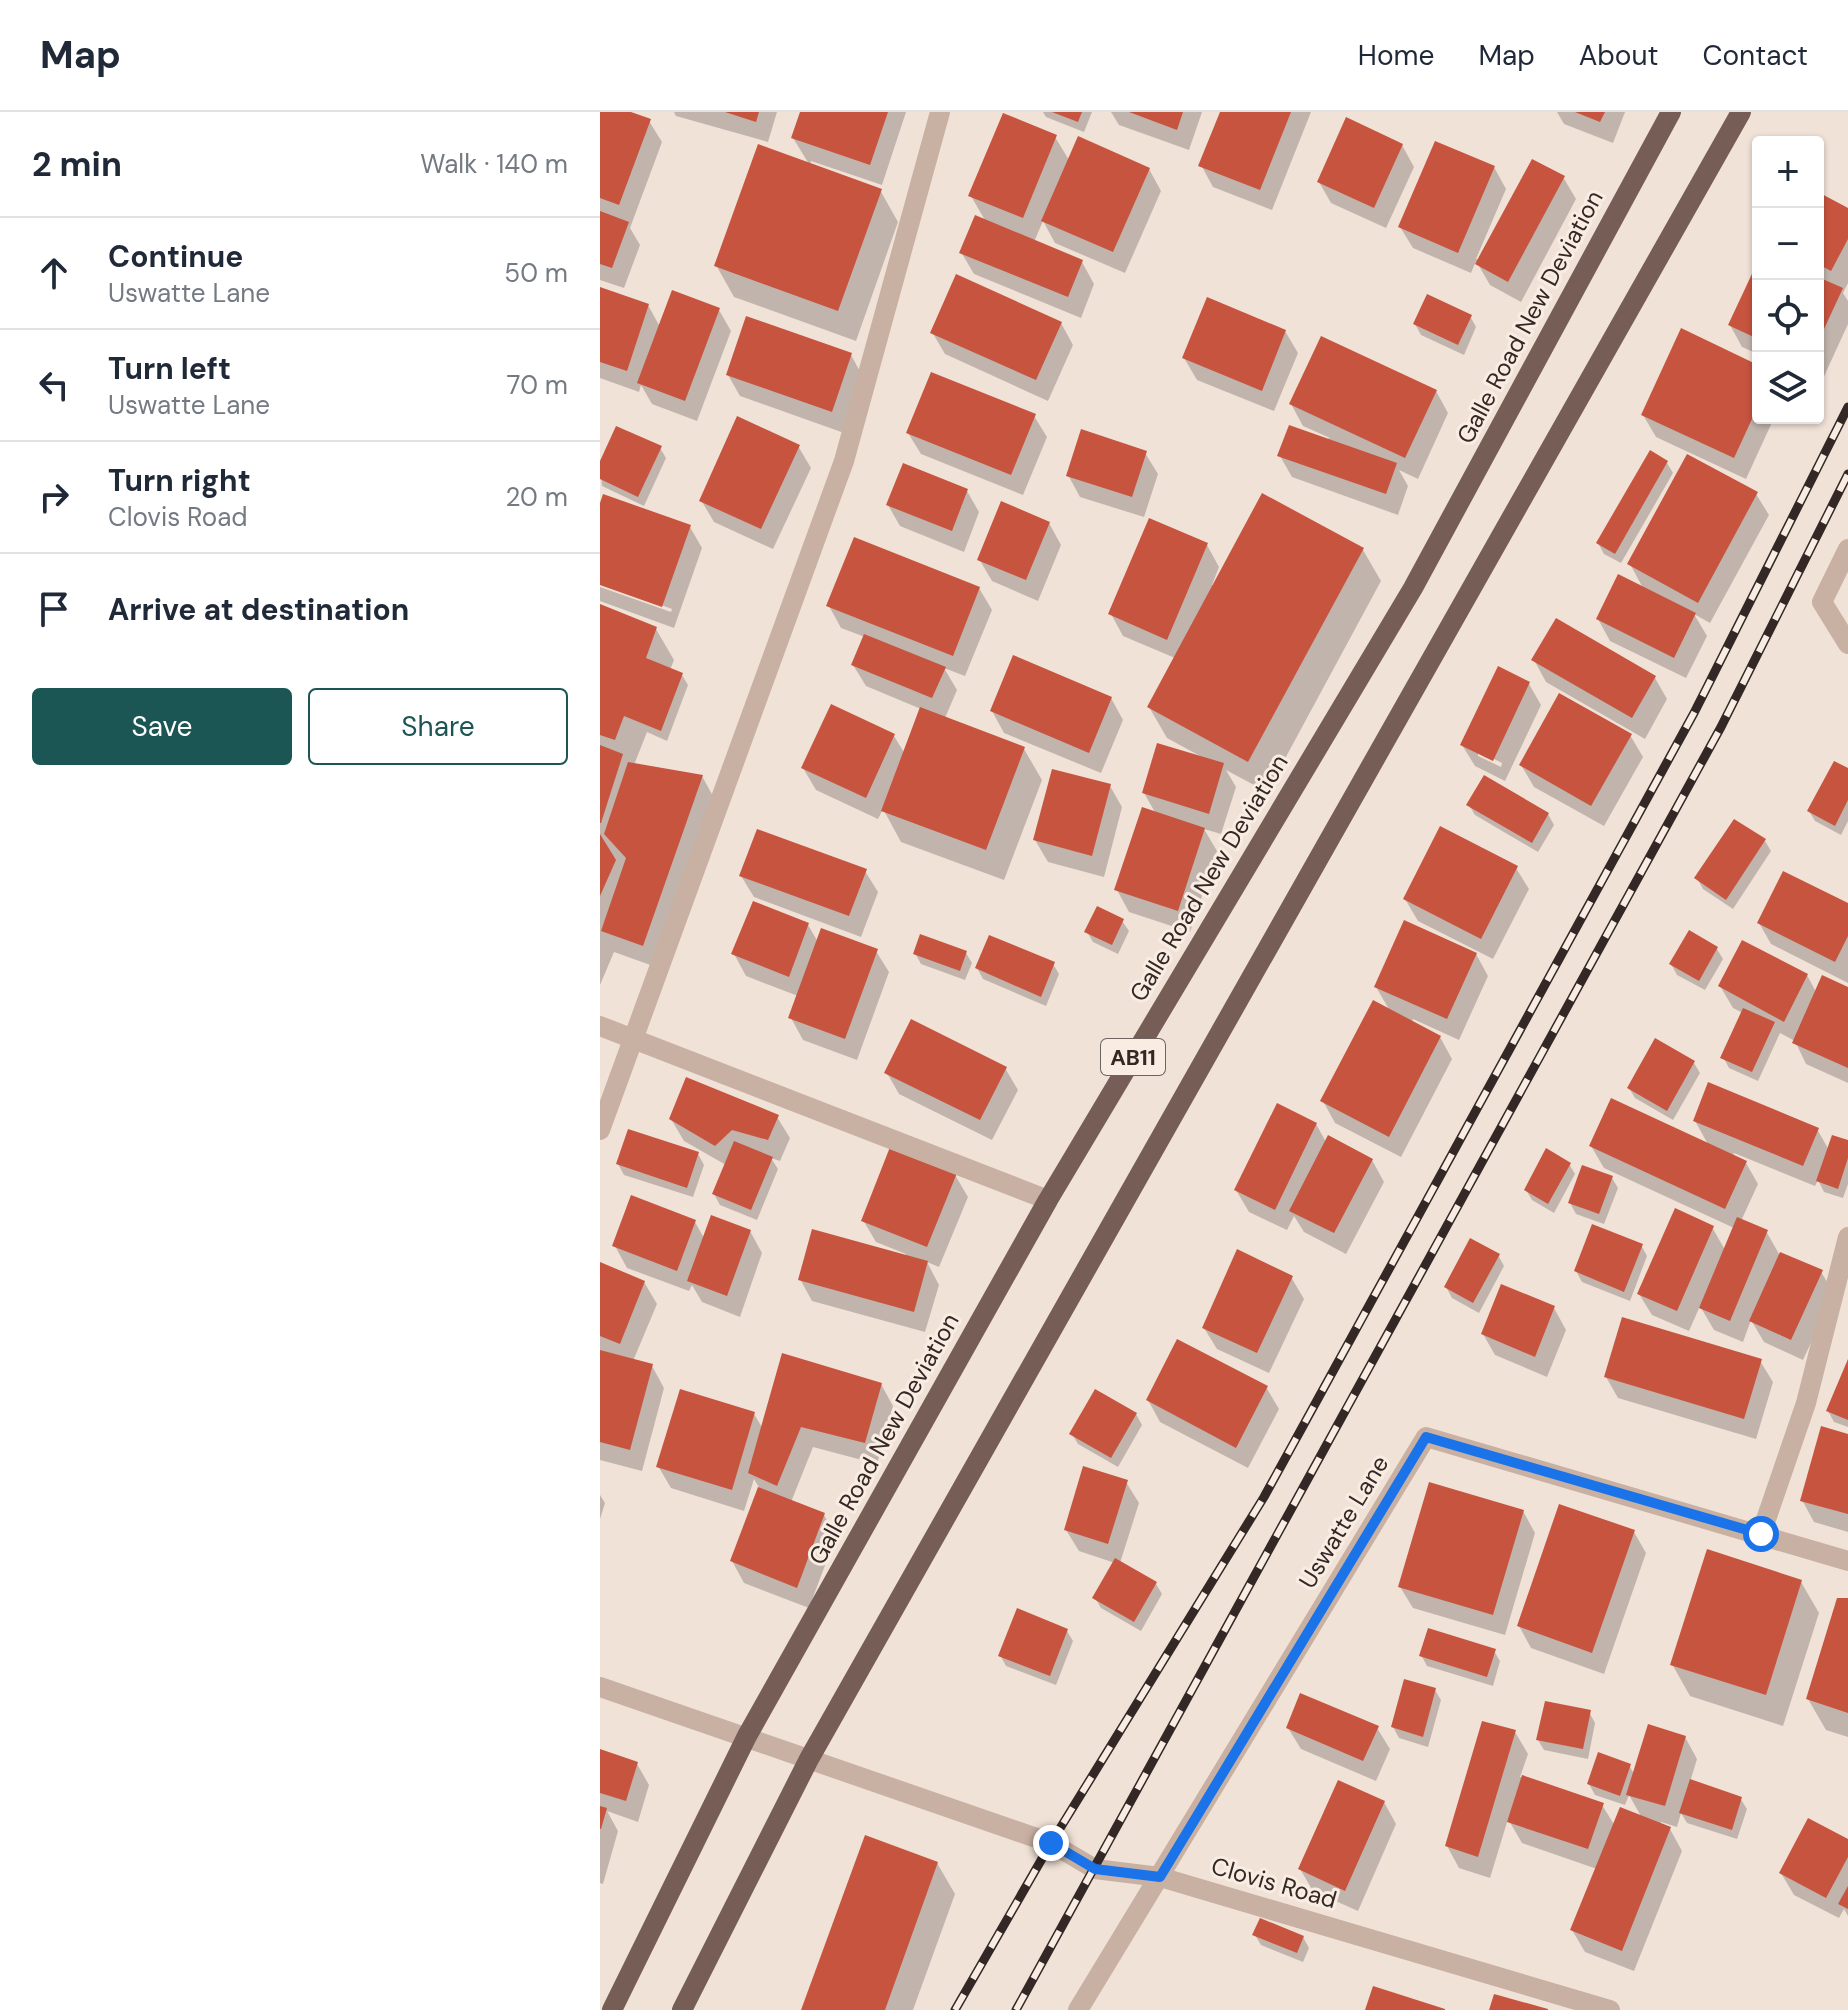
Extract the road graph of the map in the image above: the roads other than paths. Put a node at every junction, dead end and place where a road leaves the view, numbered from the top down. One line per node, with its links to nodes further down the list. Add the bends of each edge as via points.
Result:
1 (940, 112): 7 (street, via 844,461)
2 (1671, 112): 9 (main road, Galle Road New Deviation / AB11, via 1413,588)
3 (1741, 112): 15 (main road, AB11)
4 (1848, 549): 5 (street, via 1822,602)
5 (1848, 644)
6 (600, 1026): 7 (street)
7 (634, 1037): 8 (street); 9 (street)
8 (600, 1130)
9 (1048, 1200): 14 (main road, Galle Road New Deviation / AB11)
10 (1848, 1237): 11 (street, via 1806,1403)
11 (1761, 1534): 12 (street, Uswatte Lane); 16 (street, Uswatte Lane, via 1426,1437)
12 (1848, 1561)
13 (600, 1687): 14 (street, Clovis Road)
14 (747, 1736): 15 (street, Clovis Road); 17 (main road, Galle Road New Deviation / AB11)
15 (809, 1759): 16 (street, Clovis Road, via 1051,1843 1095,1869); 18 (main road, AB11)
16 (1160, 1877): 19 (street, Uswatte Lane); 20 (street, Clovis Road)
17 (612, 2010)
18 (682, 2010)
19 (1078, 2010)
20 (1610, 2010)

